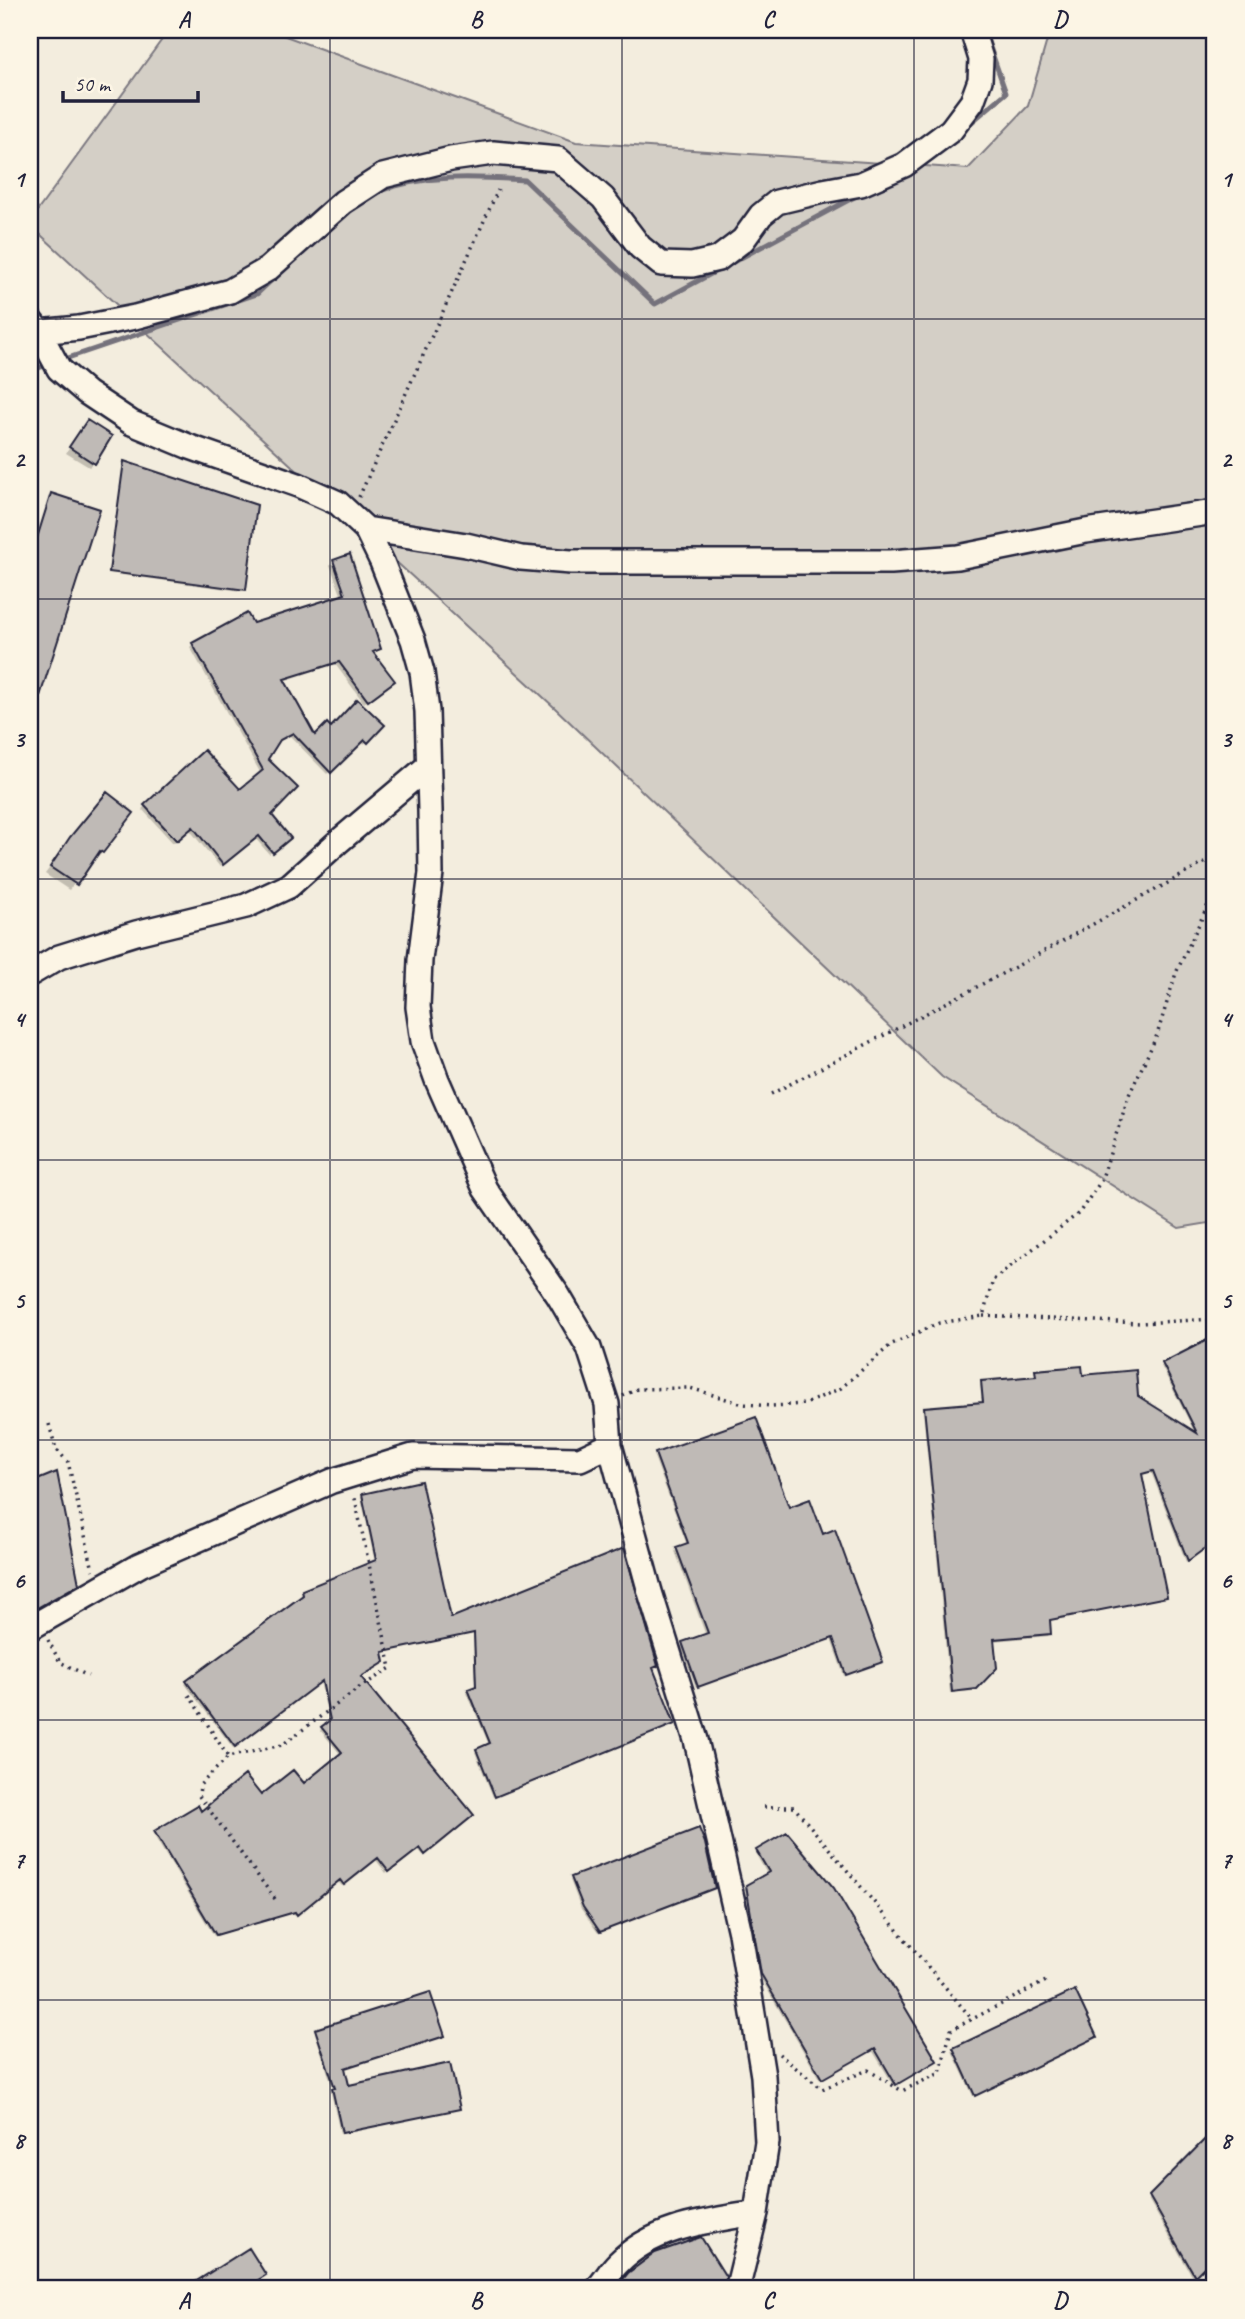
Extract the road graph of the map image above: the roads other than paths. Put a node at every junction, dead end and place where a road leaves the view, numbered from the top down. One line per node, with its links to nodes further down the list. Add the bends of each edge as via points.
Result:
1 (972, 30): 2 (street, via 981,59 981,80 972,102 951,130 904,165 862,184 778,202 718,259 692,265 661,264 640,247 603,198 558,159 493,153 383,176 343,202 268,269 230,291 135,317)
2 (34, 326): 4 (street, via 59,369 132,422 298,485 338,503)
3 (1215, 512): 4 (street, via 1086,531 958,557 891,562 571,562 521,558)
4 (359, 522): 5 (street, via 382,562 413,640 427,711)
5 (428, 766): 6 (street, via 289,886 246,906 58,957); 7 (street, via 431,873 418,1007 423,1041 485,1189 589,1348 607,1404)
6 (30, 974)
7 (610, 1445): 8 (street, via 580,1460 413,1455 332,1480 140,1565); 9 (street, via 696,1740 740,1933 764,2076 767,2142)
8 (34, 1625)
9 (756, 2213): 10 (street, via 686,2225 651,2240 619,2262); 11 (street)
10 (597, 2289)
11 (739, 2289)

